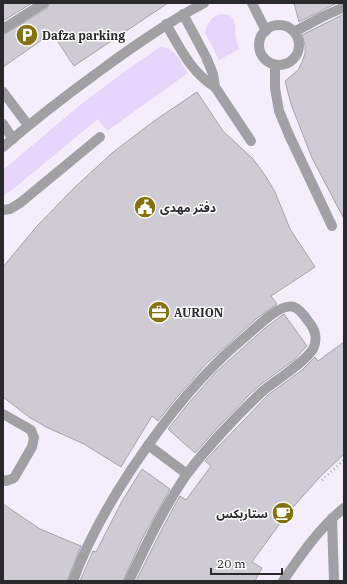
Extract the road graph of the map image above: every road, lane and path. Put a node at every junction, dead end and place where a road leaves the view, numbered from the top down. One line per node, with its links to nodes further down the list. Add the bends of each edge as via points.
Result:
1 (44, 3): 7 (street)
2 (204, 3): 5 (street)
3 (252, 3): 8 (street)
4 (344, 7): 9 (street)
5 (183, 14): 6 (street); 11 (street, via 206,57)
6 (166, 24): 11 (street, via 192,67); 14 (street)
7 (3, 29)
8 (266, 31): 9 (street, via 280,26); 10 (street, via 262,36 260,50 263,57)
9 (294, 32): 10 (street, via 299,41 296,55 285,65)
10 (275, 65): 20 (street, via 279,111)
11 (215, 87): 17 (street)
12 (3, 92): 14 (street)
13 (3, 124): 16 (street)
14 (28, 125): 16 (street)
15 (100, 137): 19 (street, via 20,203)
16 (13, 139): 18 (street)
17 (251, 141)
18 (3, 147)
19 (3, 210)
20 (332, 226)
21 (3, 414): 25 (street, via 31,430 34,438 32,447 14,478)
22 (148, 445): 24 (street); 24 (street, via 188,393 235,345 276,311 286,306 295,307 314,329 316,339 313,349 264,390 226,428); 29 (street, via 108,505)
23 (344, 460): 26 (path)
24 (187, 474): 30 (street, via 156,526)
25 (3, 480)
26 (322, 480)
27 (344, 508): 28 (street)
28 (332, 518): 31 (street); 32 (street)
29 (73, 581)
30 (129, 581)
31 (283, 581)
32 (334, 581)

